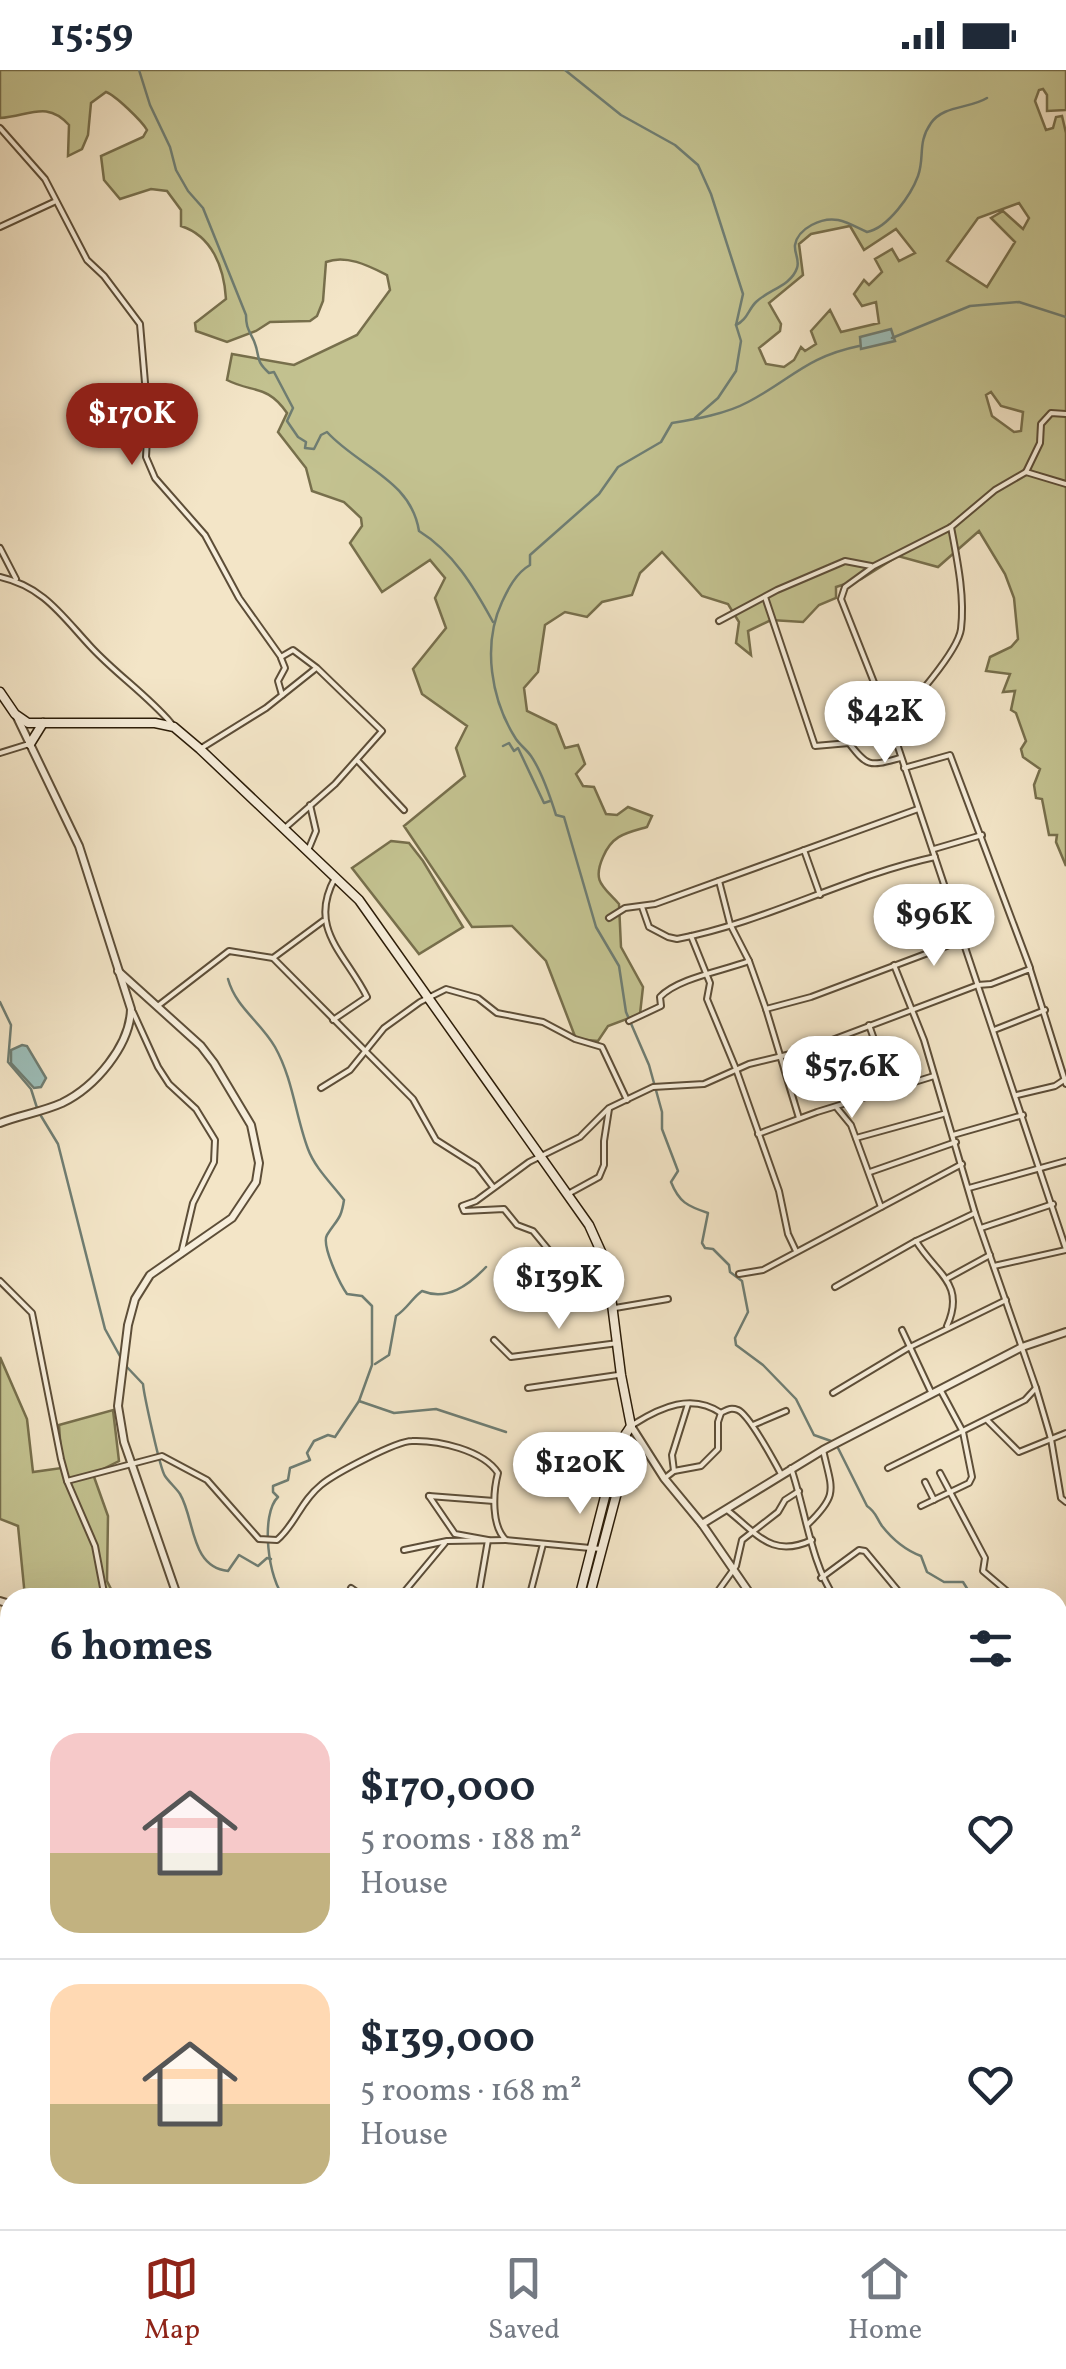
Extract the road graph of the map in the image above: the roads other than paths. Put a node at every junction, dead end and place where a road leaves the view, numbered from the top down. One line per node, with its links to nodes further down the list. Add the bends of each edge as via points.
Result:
1 (0, 128): 2 (street, via 45,178)
2 (54, 202): 3 (street); 14 (street, via 86,260 140,324 146,457 155,478 204,535)
3 (0, 226)
4 (1066, 414): 5 (street, via 1051,413 1041,424)
5 (1026, 472): 6 (street); 7 (street)
6 (1066, 484)
7 (951, 527): 9 (street); 20 (street, via 961,632 916,699)
8 (0, 548): 11 (street)
9 (874, 566): 12 (street, via 845,561); 20 (street, via 845,587 842,599)
10 (0, 577): 11 (street)
11 (18, 581): 21 (street, via 60,610)
12 (766, 597): 13 (street); 25 (street, via 814,746 849,743 863,762 874,765)
13 (719, 621)
14 (281, 657): 15 (street, via 294,650); 17 (street)
15 (317, 668): 17 (street); 26 (street, via 382,731)
16 (0, 692): 18 (main road)
17 (282, 695): 23 (street)
18 (15, 714): 19 (main road); 22 (street)
19 (43, 723): 21 (main road); 22 (main road)
20 (890, 723): 25 (street)
21 (174, 727): 23 (main road)
22 (30, 744): 24 (street); 50 (street, via 79,846)
23 (200, 749): 31 (main road)
24 (0, 753)
25 (900, 758): 27 (street)
26 (357, 760): 28 (street); 30 (street)
27 (904, 768): 29 (street); 32 (street, via 950,756)
28 (310, 805): 31 (street); 35 (street, via 316,831)
29 (918, 809): 33 (street); 34 (street)
30 (404, 810)
31 (284, 829): 35 (main road)
32 (982, 836): 34 (street); 49 (street)
33 (804, 850): 38 (street); 39 (street)
34 (932, 850): 36 (street)
35 (308, 851): 37 (main road)
36 (934, 857): 39 (street); 45 (street)
37 (336, 878): 42 (street); 53 (main road)
38 (719, 880): 40 (street); 43 (street)
39 (820, 895): 43 (street)
40 (642, 907): 41 (street); 44 (street, via 649,927 668,938)
41 (608, 918)
42 (323, 921): 46 (street); 59 (street, via 368,997)
43 (730, 924): 44 (street); 47 (street)
44 (691, 936): 51 (street)
45 (962, 940): 48 (street); 52 (street)
46 (272, 958): 54 (street, via 229,951); 59 (street)
47 (749, 960): 51 (street); 56 (street)
48 (894, 965): 56 (street); 58 (street)
49 (1030, 969): 52 (street); 57 (street)
50 (118, 971): 54 (street); 55 (street)
51 (707, 973): 60 (street, via 666,991 662,1006); 66 (street, via 706,999)
52 (978, 985): 58 (street); 62 (street)
53 (429, 996): 64 (street, via 384,1028); 72 (street, via 446,989 478,998 498,1013 543,1022 602,1047); 84 (main road)
54 (159, 1006): 99 (street, via 220,1072 252,1125 259,1163 256,1182 232,1218)
55 (131, 1009): 79 (street, via 120,1046 80,1093); 99 (street, via 169,1084 216,1140)
56 (766, 1009): 65 (street)
57 (1045, 1010): 62 (street); 68 (street)
58 (912, 1012): 61 (street); 67 (street)
59 (333, 1020): 64 (street)
60 (628, 1021)
61 (870, 1025): 63 (street); 70 (street)
62 (994, 1030): 71 (street)
63 (825, 1042): 65 (street); 73 (street)
64 (366, 1053): 69 (street); 89 (street, via 413,1099 436,1140 477,1166)
65 (781, 1054): 66 (street); 78 (street)
66 (736, 1070): 72 (street, via 704,1084 652,1087); 80 (street)
67 (936, 1076): 70 (street); 76 (street)
68 (1066, 1081): 71 (street)
69 (321, 1088)
70 (892, 1090): 73 (street)
71 (1017, 1095): 77 (street)
72 (627, 1100): 74 (street)
73 (848, 1105): 75 (street)
74 (609, 1108): 84 (street, via 580,1137); 91 (street, via 600,1177)
75 (836, 1108): 78 (street); 82 (street)
76 (945, 1114): 81 (street); 82 (street)
77 (1023, 1115): 81 (street); 87 (street)
78 (799, 1118): 80 (street)
79 (0, 1123)
80 (758, 1134): 98 (street)
81 (953, 1136): 83 (street)
82 (856, 1138): 88 (street)
83 (956, 1142): 86 (street); 88 (street)
84 (542, 1156): 89 (street); 91 (main road)
85 (1066, 1160): 87 (street)
86 (962, 1164): 90 (street); 93 (street)
87 (1041, 1168): 90 (street); 92 (street)
88 (869, 1172): 93 (street)
89 (494, 1187): 104 (street, via 463,1204 464,1211 504,1210 516,1225 533,1231 571,1277)
90 (969, 1188): 94 (street)
91 (568, 1194): 104 (main road, via 602,1250)
92 (1052, 1204): 95 (street); 97 (street)
93 (881, 1207): 98 (street)
94 (976, 1213): 95 (street); 96 (street)
95 (981, 1228): 100 (street)
96 (916, 1241): 103 (street); 106 (street)
97 (1066, 1250): 101 (street)
98 (796, 1252): 102 (street)
99 (181, 1254): 133 (street, via 150,1275 131,1313 118,1406)
100 (990, 1255): 101 (street); 103 (street)
101 (994, 1266): 108 (street)
102 (740, 1274)
103 (948, 1278): 110 (street, via 955,1296)
104 (610, 1280): 109 (main road)
105 (0, 1281): 140 (street, via 32,1313)
106 (836, 1287)
107 (668, 1298): 109 (street)
108 (1006, 1300): 110 (street); 115 (street)
109 (615, 1308): 114 (main road)
110 (945, 1329): 116 (street)
111 (902, 1330): 116 (street)
112 (1066, 1332): 115 (street)
113 (494, 1340): 114 (street, via 511,1357)
114 (618, 1343): 117 (main road)
115 (1022, 1347): 119 (street); 120 (street)
116 (908, 1348): 121 (street); 122 (street)
117 (621, 1375): 118 (street); 128 (main road)
118 (528, 1388)
119 (1036, 1388): 126 (street); 131 (street)
120 (940, 1390): 122 (street); 129 (street)
121 (834, 1393)
122 (932, 1394): 132 (street)
123 (688, 1404): 125 (street); 128 (street, via 666,1406); 136 (street, via 672,1455)
124 (786, 1411): 127 (street)
125 (722, 1413): 127 (street, via 739,1410); 136 (street, via 718,1449 701,1466)
126 (986, 1419): 129 (street); 131 (street, via 1019,1452)
127 (751, 1426): 138 (street)
128 (628, 1430): 139 (street); 157 (main road)
129 (963, 1432): 135 (street); 143 (street, via 972,1477)
130 (1066, 1434): 131 (street)
131 (1051, 1438): 146 (street)
132 (823, 1450): 134 (street); 150 (street, via 832,1491)
133 (131, 1465): 140 (street); 145 (street, via 162,1456 192,1469 260,1539 269,1540 284,1534 303,1502 336,1474 409,1440 486,1460 498,1473); 162 (street)
134 (791, 1468): 138 (street); 142 (street)
135 (888, 1468)
136 (674, 1471): 139 (street)
137 (940, 1472): 143 (street)
138 (781, 1474): 148 (street)
139 (664, 1478): 149 (street)
140 (67, 1481): 161 (street, via 95,1546)
141 (926, 1482): 144 (street)
142 (799, 1491): 150 (street); 151 (street)
143 (951, 1493): 144 (street); 172 (street, via 985,1558 984,1571)
144 (934, 1500): 147 (street)
145 (494, 1501): 152 (street, via 429,1496 455,1534); 153 (street)
146 (1066, 1502)
147 (921, 1506)
148 (727, 1510): 149 (street); 151 (street)
149 (702, 1524): 159 (street)
150 (808, 1524): 154 (street)
151 (752, 1530): 154 (street, via 773,1546 794,1548); 159 (street)
152 (488, 1540): 153 (street); 155 (street); 164 (street)
153 (506, 1540): 156 (street)
154 (813, 1540): 160 (street)
155 (447, 1541): 158 (street); 163 (street)
156 (543, 1544): 157 (street); 165 (street)
157 (596, 1549): 166 (main road); 167 (main road)
158 (404, 1550)
159 (732, 1571): 168 (street); 169 (street)
160 (821, 1578): 170 (street); 171 (street, via 859,1550)
161 (103, 1588)
162 (174, 1588)
163 (407, 1588)
164 (480, 1588)
165 (532, 1588)
166 (583, 1588)
167 (591, 1588)
168 (720, 1588)
169 (745, 1588)
170 (828, 1588)
171 (896, 1588)
172 (1003, 1588)

